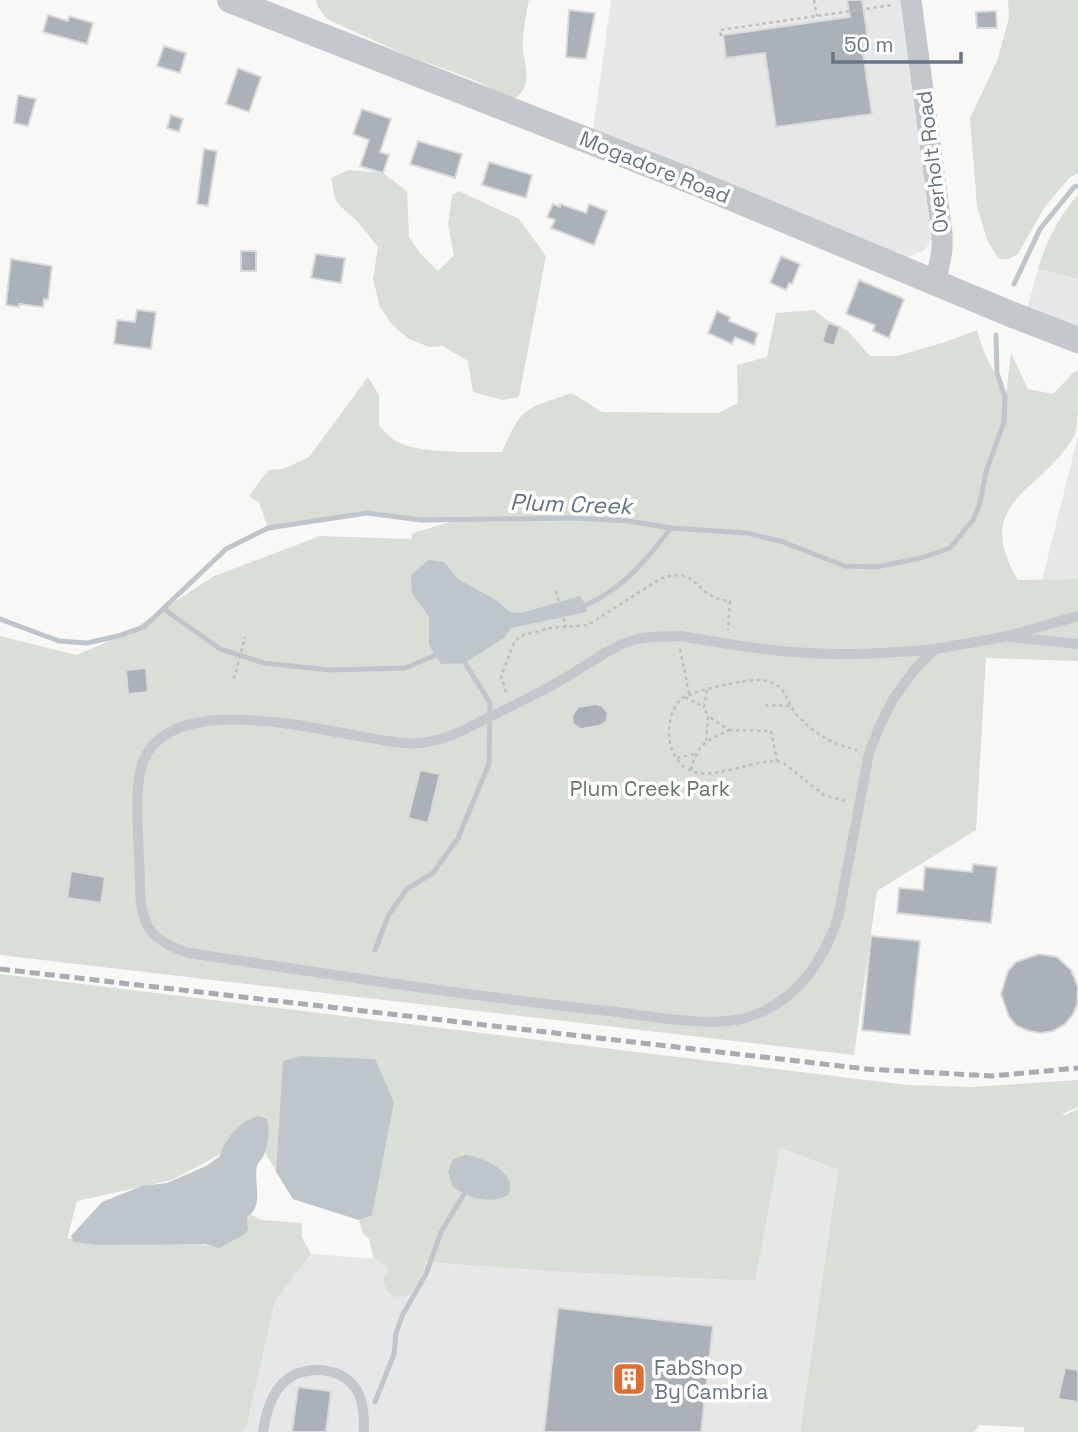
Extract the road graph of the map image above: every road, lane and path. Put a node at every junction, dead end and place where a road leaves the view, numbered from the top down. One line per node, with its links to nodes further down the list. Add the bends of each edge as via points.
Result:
1 (230, 0): 6 (street, Mogadore Road)
2 (814, 0): 4 (path)
3 (902, 3): 4 (path); 6 (street, Overholt Road, via 942,233)
4 (817, 16): 5 (path, via 720,30)
5 (721, 36)
6 (936, 282): 7 (street, Mogadore Road)
7 (1078, 340)
8 (556, 591): 10 (path)
9 (1078, 616): 12 (lane)
10 (566, 628): 14 (path, via 589,625 660,579 680,574 709,597 730,601); 21 (path, via 532,632 513,643 501,676)
11 (680, 636): 14 (lane); 19 (path); 21 (lane, via 637,639)
12 (1004, 637): 15 (lane); 16 (lane)
13 (245, 638): 17 (path)
14 (728, 644): 16 (lane, via 810,653)
15 (1078, 644)
16 (935, 649): 28 (lane, via 894,698)
17 (234, 679)
18 (707, 690): 19 (path); 23 (path, via 761,679 785,691); 24 (path)
19 (689, 694): 20 (path)
20 (684, 697): 24 (path); 30 (path, via 669,725)
21 (513, 705): 33 (lane, via 453,736 431,741 403,743 233,719 181,726 161,738 147,753 140,772 140,897 153,937 167,946 212,957 517,1001 729,1021 786,997 818,964 838,918)
22 (765, 705): 23 (path)
23 (792, 706): 28 (path, via 827,741)
24 (704, 707): 25 (path)
25 (708, 716): 26 (path); 27 (path)
26 (729, 730): 27 (path); 31 (path, via 771,731)
27 (706, 741): 29 (path)
28 (869, 753): 33 (lane)
29 (694, 754): 30 (path); 32 (path)
30 (677, 758): 32 (path)
31 (778, 761): 32 (path, via 709,772); 33 (path, via 824,795)
32 (691, 770)
33 (858, 805)
34 (263, 1432): 35 (lane, via 282,1383 311,1370 342,1376 355,1386 365,1417)
35 (364, 1432)

